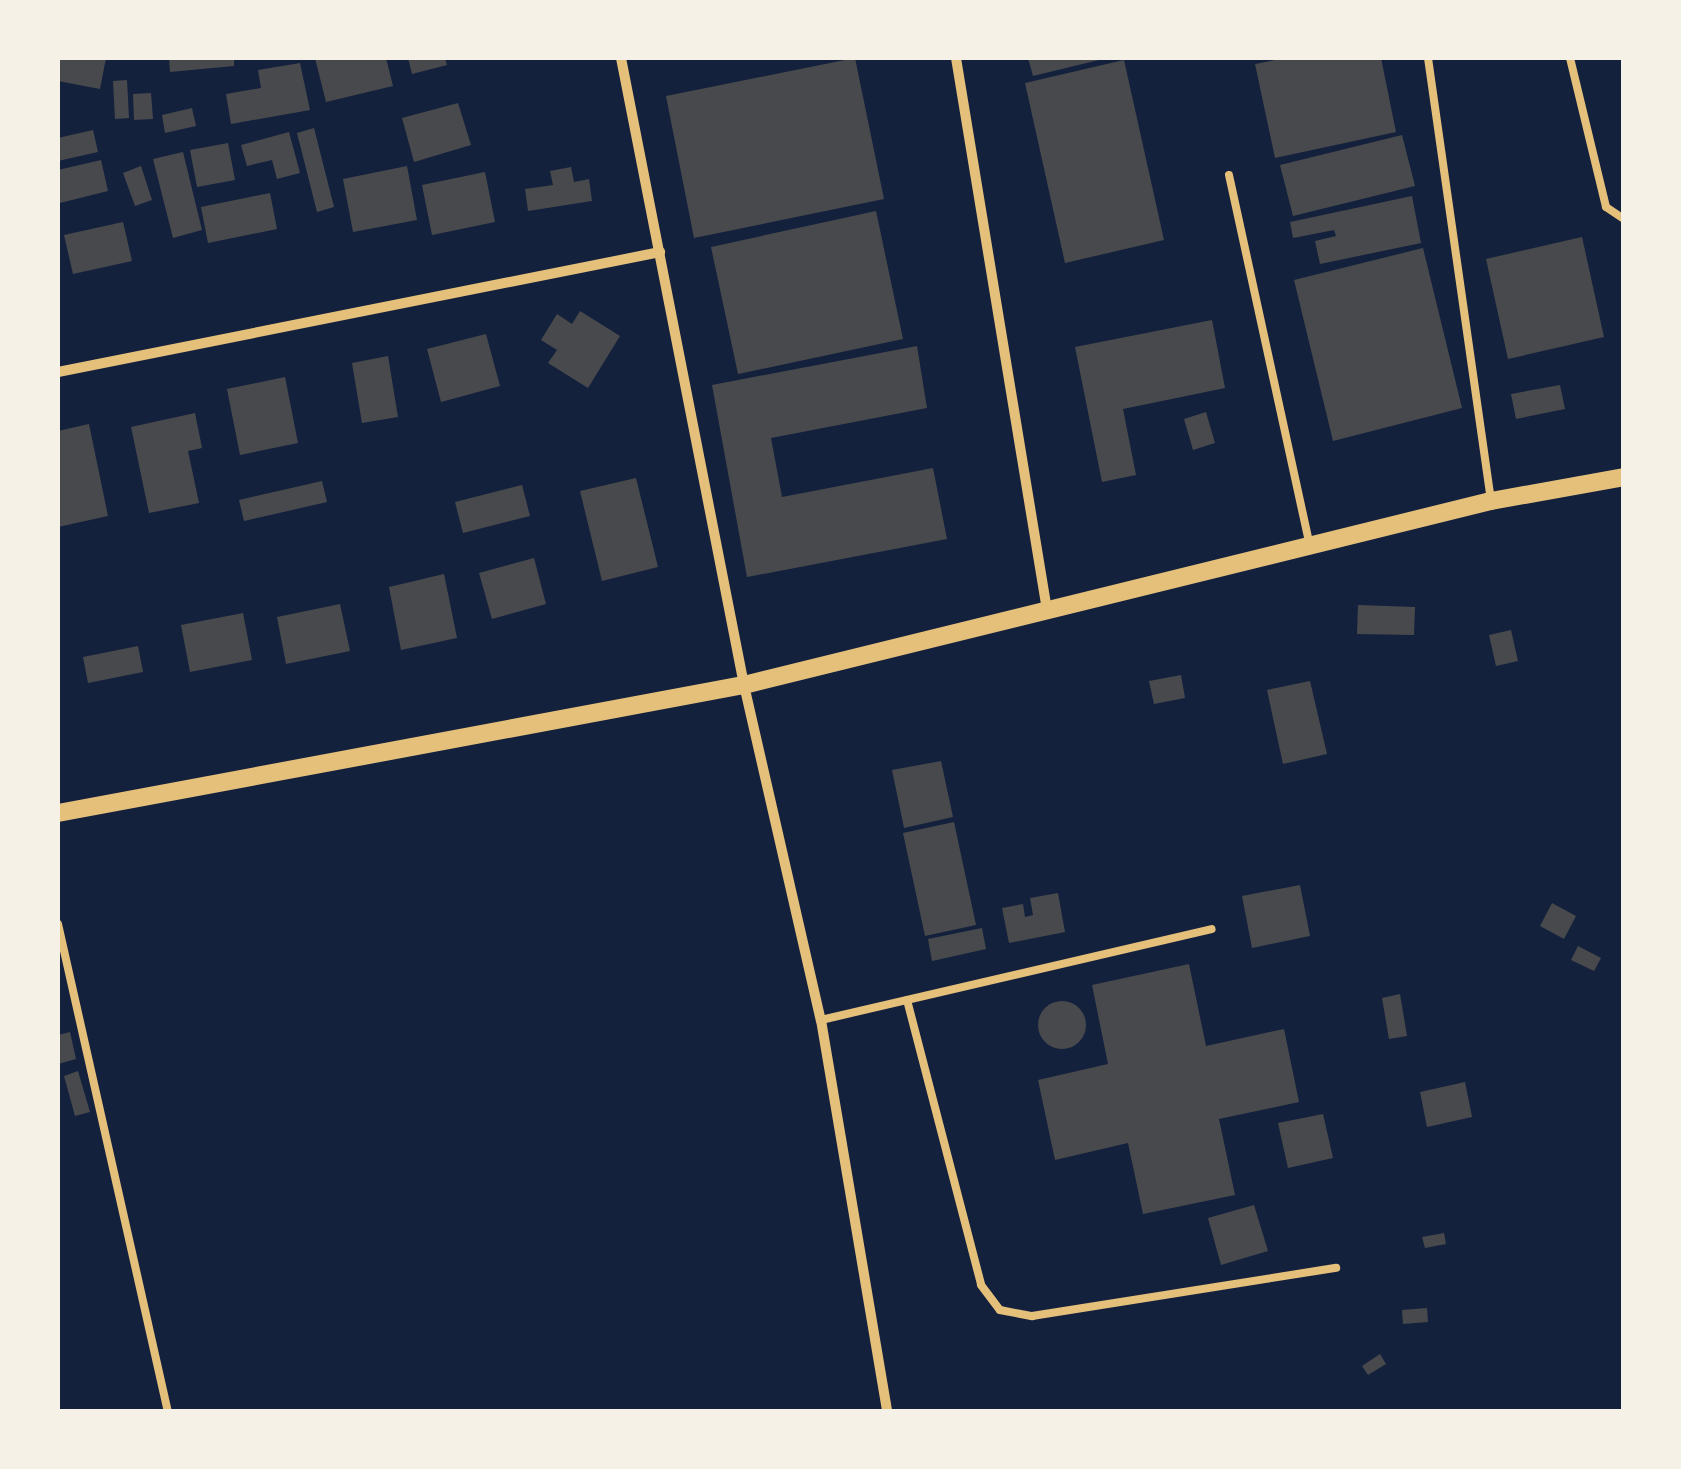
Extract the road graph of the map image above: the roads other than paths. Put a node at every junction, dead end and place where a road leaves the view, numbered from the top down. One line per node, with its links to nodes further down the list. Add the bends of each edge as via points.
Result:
1 (620, 58): 7 (street)
2 (956, 58): 12 (street)
3 (1428, 58): 10 (lane)
4 (1570, 58): 6 (lane, via 1606,207)
5 (1230, 175): 11 (lane)
6 (1624, 218)
7 (660, 252): 8 (street); 13 (street)
8 (58, 372)
9 (1624, 478): 10 (street)
10 (1490, 501): 11 (street)
11 (1310, 548): 12 (street)
12 (1047, 610): 13 (street)
13 (744, 685): 14 (street); 18 (street)
14 (58, 813)
15 (58, 924): 20 (lane)
16 (1212, 929): 17 (lane)
17 (907, 1000): 18 (lane); 19 (lane, via 981,1284 1000,1310 1032,1316)
18 (821, 1020): 21 (street)
19 (1336, 1268)
20 (168, 1412)
21 (886, 1412)

